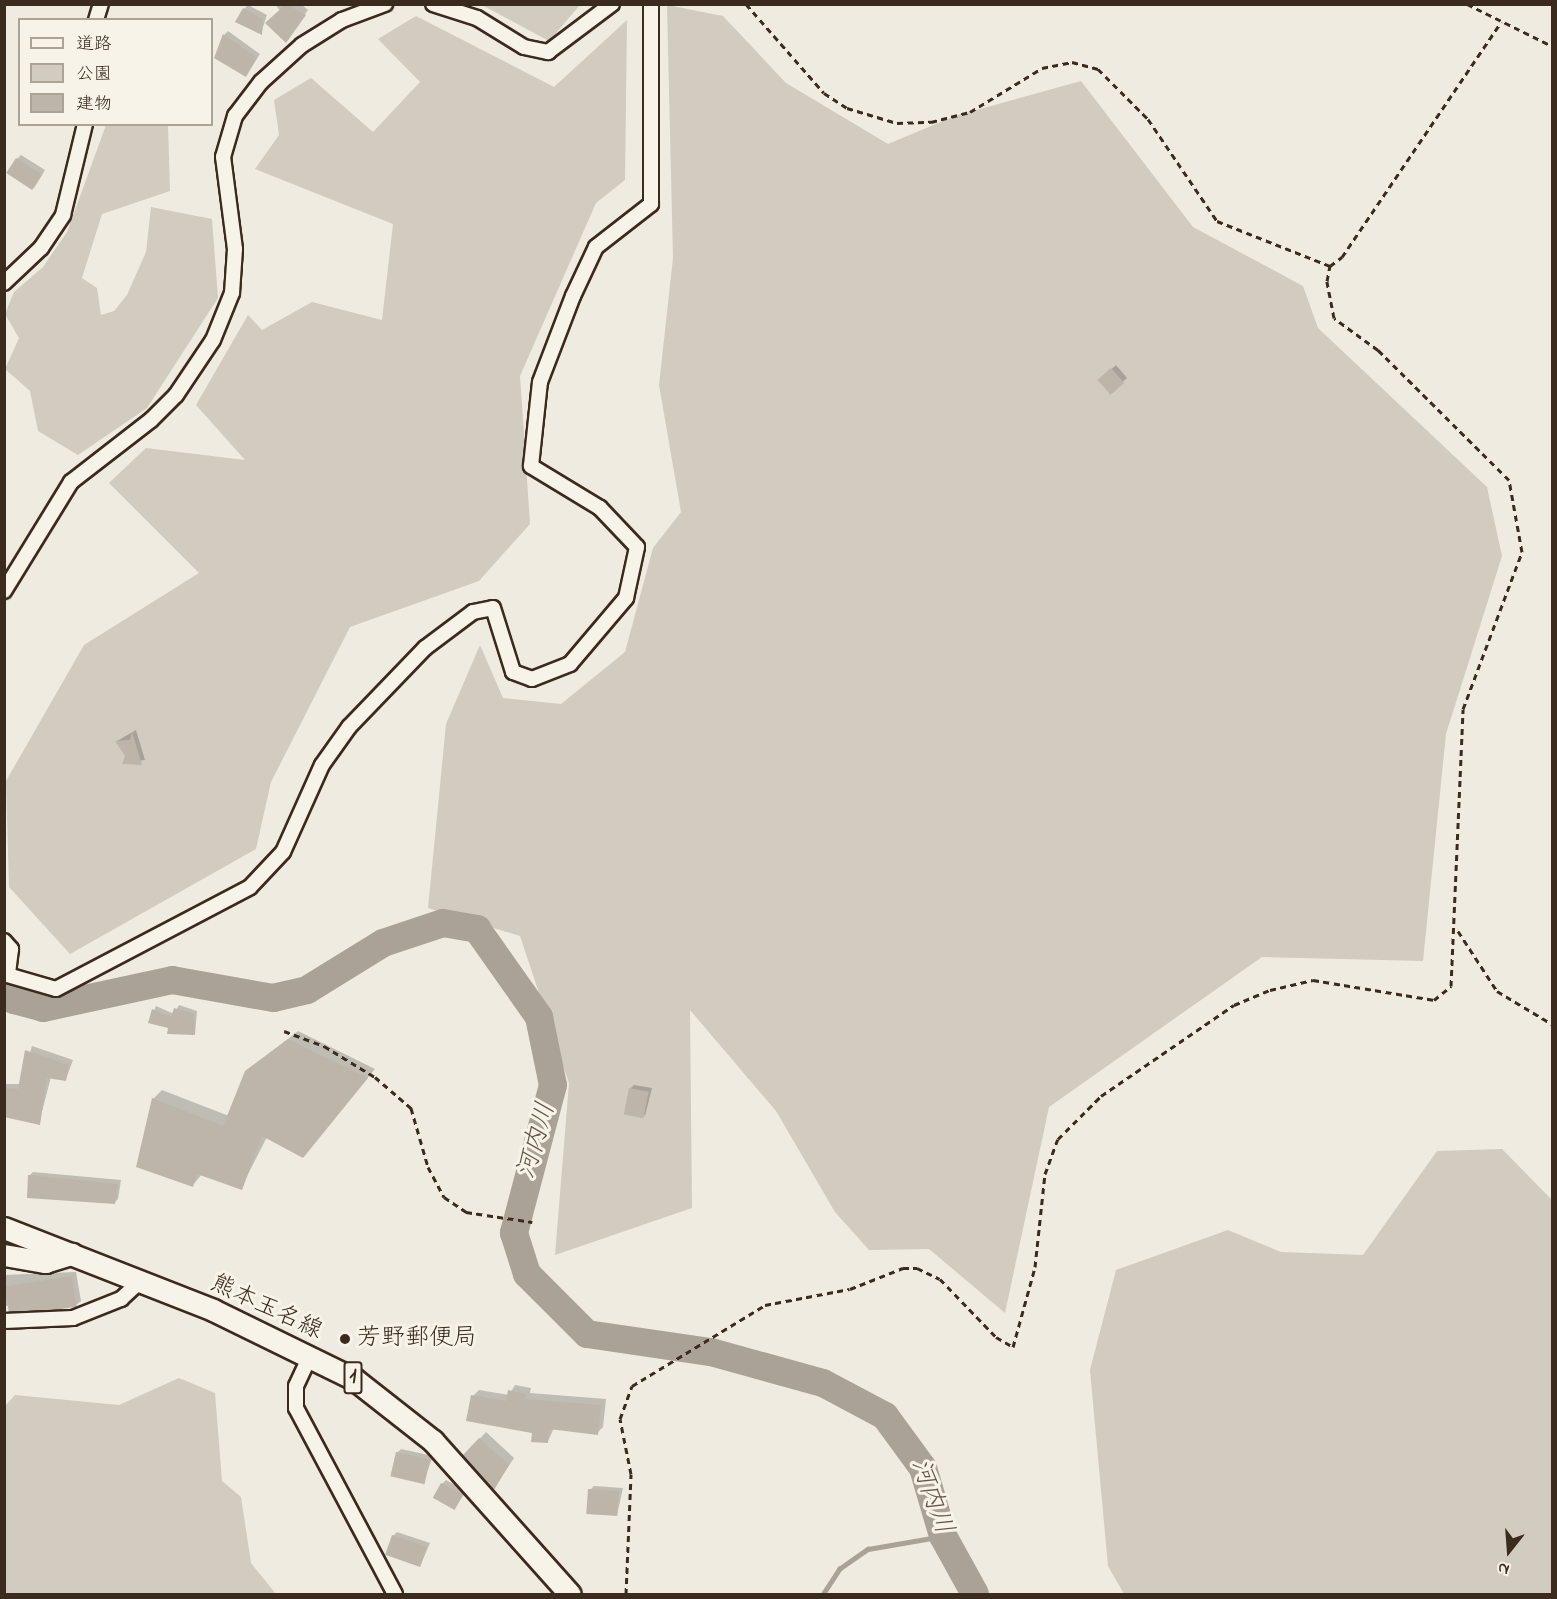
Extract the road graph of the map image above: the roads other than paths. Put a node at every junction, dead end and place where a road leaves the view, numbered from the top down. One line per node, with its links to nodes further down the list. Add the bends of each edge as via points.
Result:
1 (385, 4): 7 (street, via 342,20 302,45 261,82 235,116 223,157 235,249 232,293 213,340 176,395 152,420 71,482)
2 (433, 4): 3 (street, via 477,18 524,47 548,52)
3 (612, 4)
4 (651, 4): 9 (street, via 651,204 596,247 573,296 540,381 531,466 600,508 637,547 626,598 570,664 532,679 513,672 493,608 474,612 425,648 349,727 322,765 283,852 250,887 56,989)
5 (85, 126): 6 (street, via 63,215 41,248)
6 (4, 283)
7 (4, 591)
8 (4, 940): 9 (street, via 11,949)
9 (6, 974)
10 (4, 1228): 11 (main road, 熊本玉名線 / 1)
11 (72, 1254): 12 (main road, via 45,1262); 13 (main road, 熊本玉名線 / 1)
12 (4, 1256)
13 (140, 1281): 14 (street, via 121,1299 72,1318); 15 (main road, 熊本玉名線 / 1)
14 (4, 1321)
15 (310, 1356): 16 (street, via 296,1386 296,1408); 17 (main road, 熊本玉名線 / 1, via 362,1384 433,1441)
16 (395, 1594)
17 (570, 1594)

